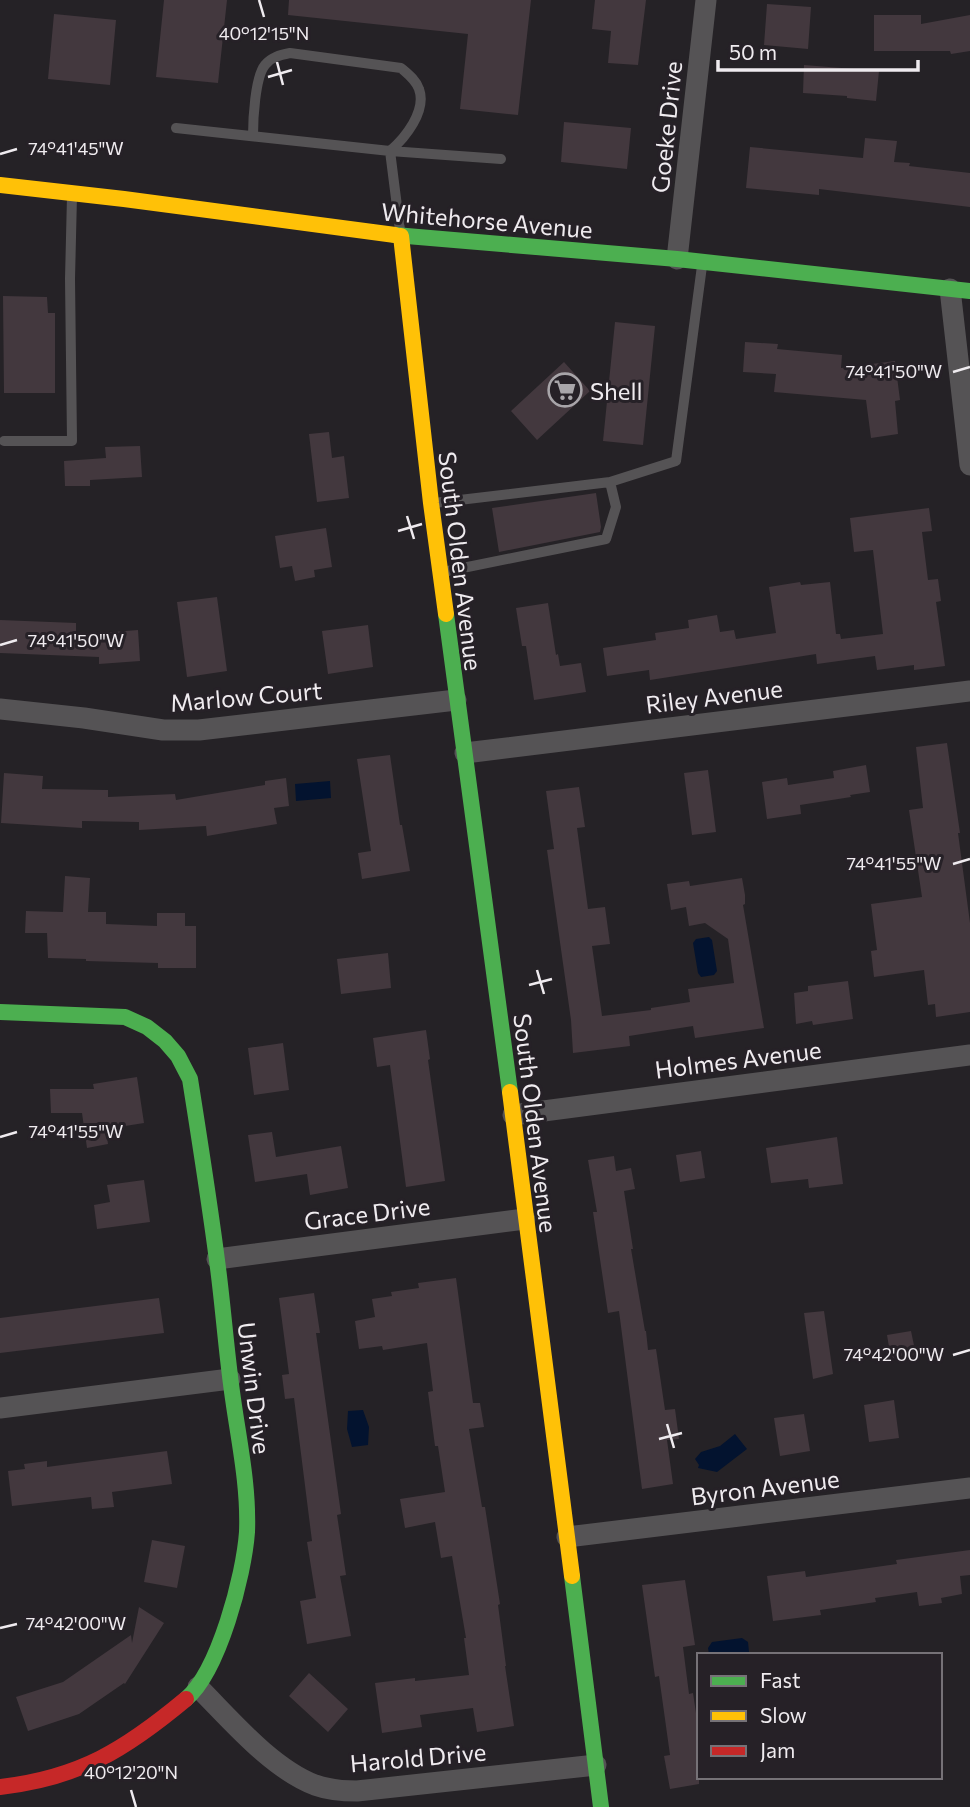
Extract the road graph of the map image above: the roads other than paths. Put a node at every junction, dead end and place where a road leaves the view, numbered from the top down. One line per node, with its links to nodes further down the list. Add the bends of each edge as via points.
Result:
1 (706, 0): 9 (street, Goeke Drive)
2 (176, 128): 3 (lane)
3 (253, 136): 4 (lane); 4 (lane, via 264,66 274,57 290,53 401,68 414,79 421,105)
4 (390, 151): 5 (lane); 8 (lane)
5 (501, 159)
6 (0, 185): 7 (main road, Whitehorse Avenue)
7 (72, 193): 8 (main road, Whitehorse Avenue); 12 (lane, via 72,441)
8 (401, 236): 9 (main road, Whitehorse Avenue); 15 (main road, South Olden Avenue)
9 (677, 259): 10 (main road, Whitehorse Avenue)
10 (703, 262): 11 (main road, Whitehorse Avenue); 14 (lane, via 676,461)
11 (960, 290): 13 (street)
12 (4, 441)
13 (970, 465)
14 (610, 482): 15 (lane); 16 (lane, via 616,507 606,539)
15 (431, 503): 16 (main road, South Olden Avenue)
16 (440, 572): 18 (main road, South Olden Avenue)
17 (970, 691): 20 (street, Riley Avenue)
18 (456, 700): 19 (street, Marlow Court, via 199,730 163,730); 20 (main road, South Olden Avenue)
19 (0, 709)
20 (465, 753): 23 (main road, South Olden Avenue)
21 (0, 1012): 25 (main road, Unwin Drive, via 125,1017 165,1041 190,1079)
22 (970, 1055): 23 (street, Holmes Avenue)
23 (513, 1115): 24 (main road, South Olden Avenue)
24 (525, 1219): 25 (street, Grace Drive); 29 (main road, South Olden Avenue)
25 (217, 1259): 26 (main road, Unwin Drive)
26 (230, 1379): 27 (street); 30 (main road, Unwin Drive, via 244,1478 244,1556 217,1650)
27 (0, 1408)
28 (970, 1488): 29 (street, Byron Avenue)
29 (567, 1537): 31 (main road, South Olden Avenue)
30 (198, 1687): 31 (street, Harold Drive, via 269,1757 293,1774 334,1790); 32 (main road, Unwin Drive, via 138,1738 107,1755 42,1781)
31 (596, 1765): 33 (main road, South Olden Avenue)
32 (0, 1787)
33 (601, 1807)

